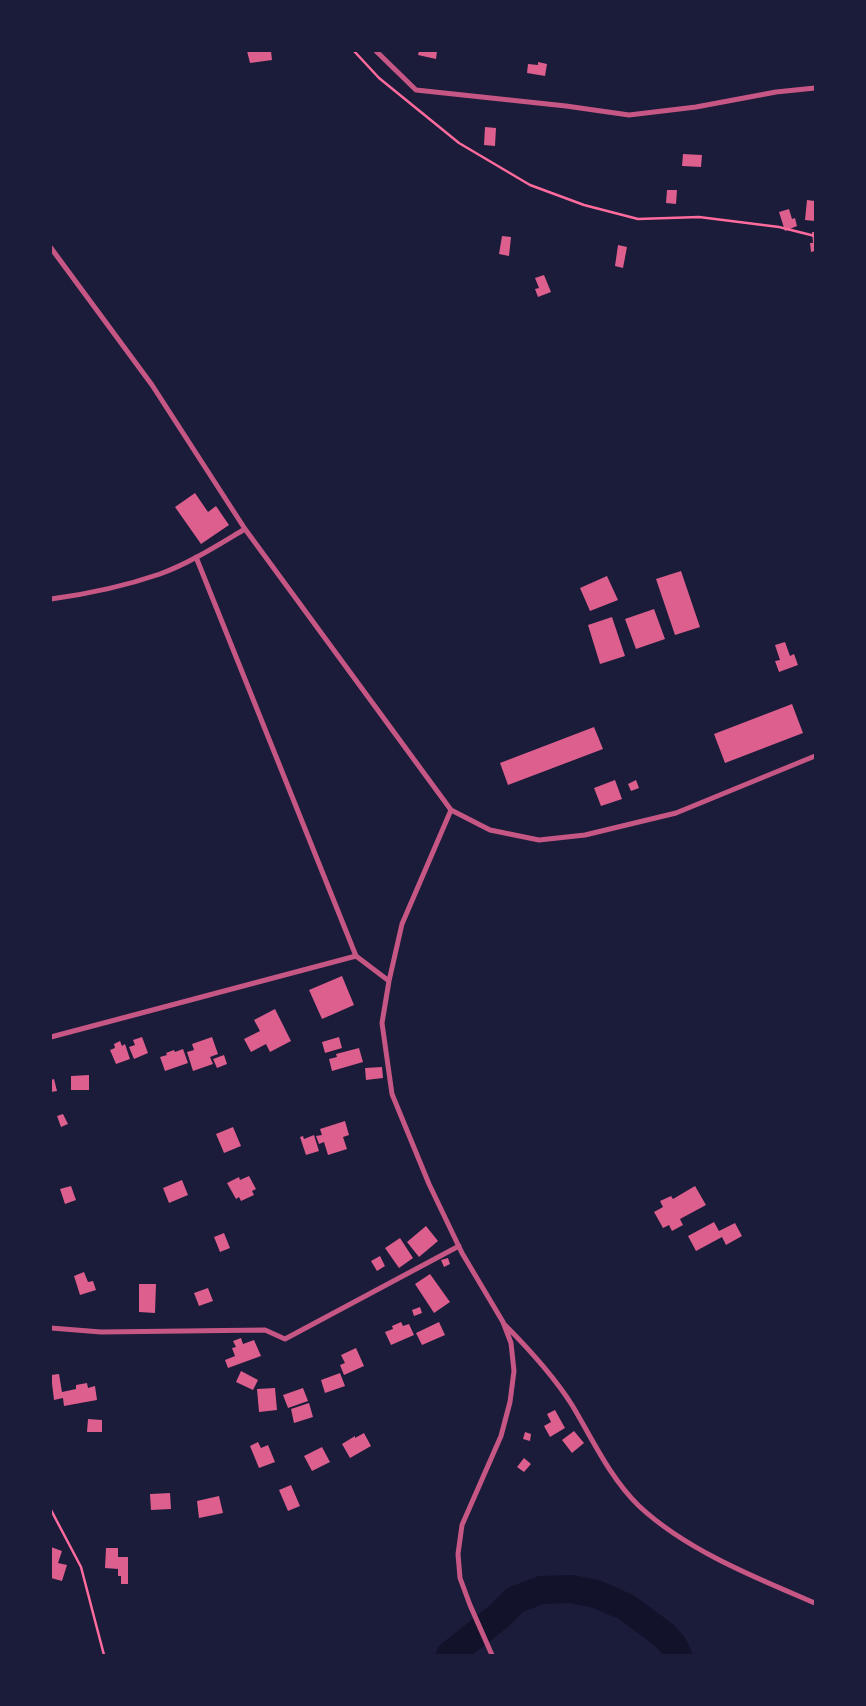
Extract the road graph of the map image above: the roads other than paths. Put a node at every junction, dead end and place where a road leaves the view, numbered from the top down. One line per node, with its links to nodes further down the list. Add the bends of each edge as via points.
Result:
1 (376, 51): 2 (street, via 416,90 629,115 696,108 776,92)
2 (815, 88)
3 (51, 248): 4 (street, via 152,385)
4 (245, 529): 5 (street); 8 (street)
5 (196, 557): 6 (street, via 162,574 116,587); 9 (street)
6 (51, 599)
7 (815, 756): 8 (street, via 676,813 585,835 539,840 490,830)
8 (451, 810): 10 (street, via 402,924)
9 (356, 956): 10 (street); 11 (street)
10 (389, 981): 12 (street, via 382,1023 392,1094)
11 (51, 1037)
12 (459, 1246): 13 (street); 14 (street, via 286,1339 265,1330 101,1332)
13 (503, 1322): 15 (street, via 532,1351 571,1403 613,1475 638,1505 677,1536 745,1573); 16 (street, via 511,1344 514,1372 510,1402 501,1436 462,1525 458,1554 460,1578)
14 (51, 1328)
15 (815, 1603)
16 (492, 1655)

